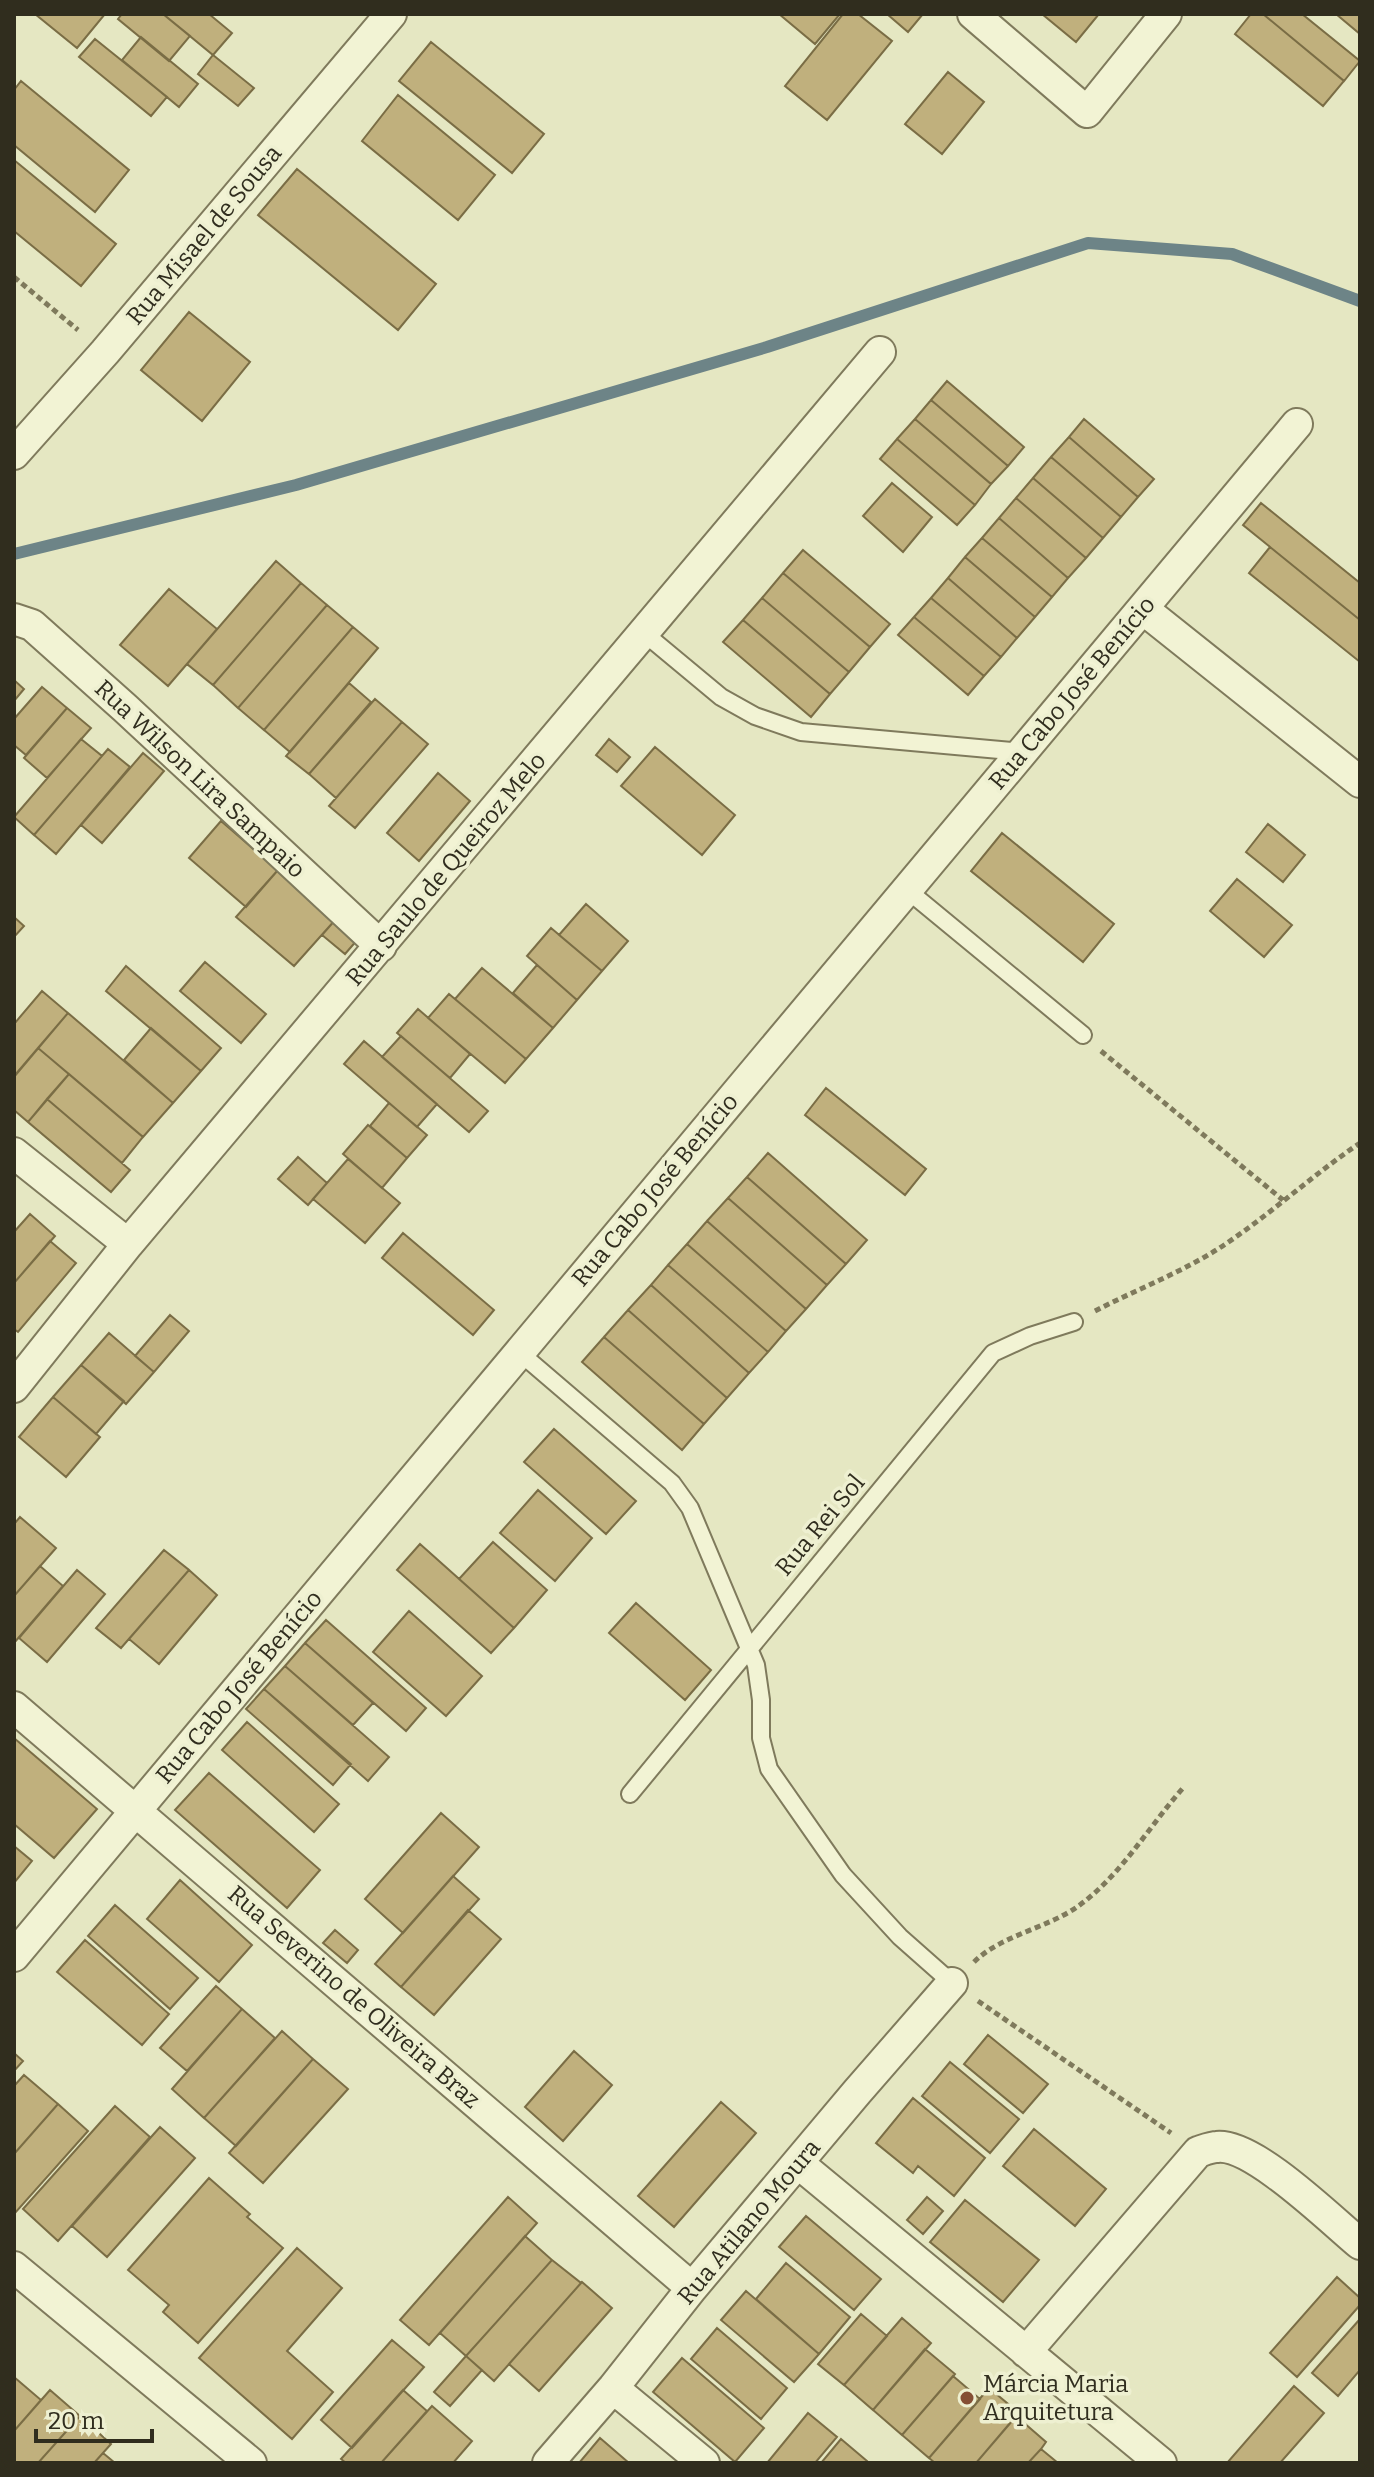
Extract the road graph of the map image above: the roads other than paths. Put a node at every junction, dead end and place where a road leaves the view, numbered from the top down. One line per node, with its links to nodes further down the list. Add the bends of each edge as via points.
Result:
1 (973, 14): 2 (street, via 1087,112)
2 (1166, 14)
3 (375, 20): 6 (street, Rua Misael de Sousa, via 105,352)
4 (880, 352): 9 (street, Rua Saulo de Queiroz Melo)
5 (1297, 424): 7 (street, Rua Cabo José Benício)
6 (14, 454)
7 (1143, 609): 10 (street, Rua Cabo José Benício); 11 (street)
8 (14, 619): 13 (street, Rua Wilson Lira Sampaio, via 32,625)
9 (644, 633): 10 (lane, via 721,697 801,732); 13 (street, Rua Saulo de Queiroz Melo)
10 (1022, 752): 12 (street, Rua Cabo José Benício)
11 (1360, 782)
12 (906, 889): 14 (lane); 18 (street, Rua Cabo José Benício)
13 (381, 946): 16 (street, Rua Saulo de Queiroz Melo)
14 (1083, 1035)
15 (14, 1153): 16 (street)
16 (128, 1244): 19 (street, Rua Saulo de Queiroz Melo)
17 (1074, 1322): 20 (lane, Rua Rei Sol, via 993,1353)
18 (519, 1352): 20 (lane, via 672,1483 690,1508); 23 (street, Rua Cabo José Benício)
19 (14, 1387)
20 (750, 1648): 22 (lane, Rua Rei Sol); 25 (lane, via 769,1769 843,1875)
21 (14, 1707): 23 (street, Rua Severino de Oliveira Braz)
22 (630, 1794)
23 (136, 1810): 24 (street, Rua Cabo José Benício); 29 (street, Rua Severino de Oliveira Braz)
24 (14, 1956)
25 (952, 1983): 26 (street, Rua Atilano Moura)
26 (798, 2163): 29 (street, Rua Atilano Moura); 30 (street)
27 (1360, 2244): 30 (street, via 1255,2159 1218,2146 1198,2152)
28 (14, 2267): 32 (street)
29 (692, 2288): 31 (street, Rua Atilano Moura)
30 (1026, 2352): 35 (street)
31 (613, 2388): 33 (street, Rua Atilano Moura); 34 (street)
32 (251, 2463)
33 (548, 2463)
34 (704, 2463)
35 (1161, 2463)

